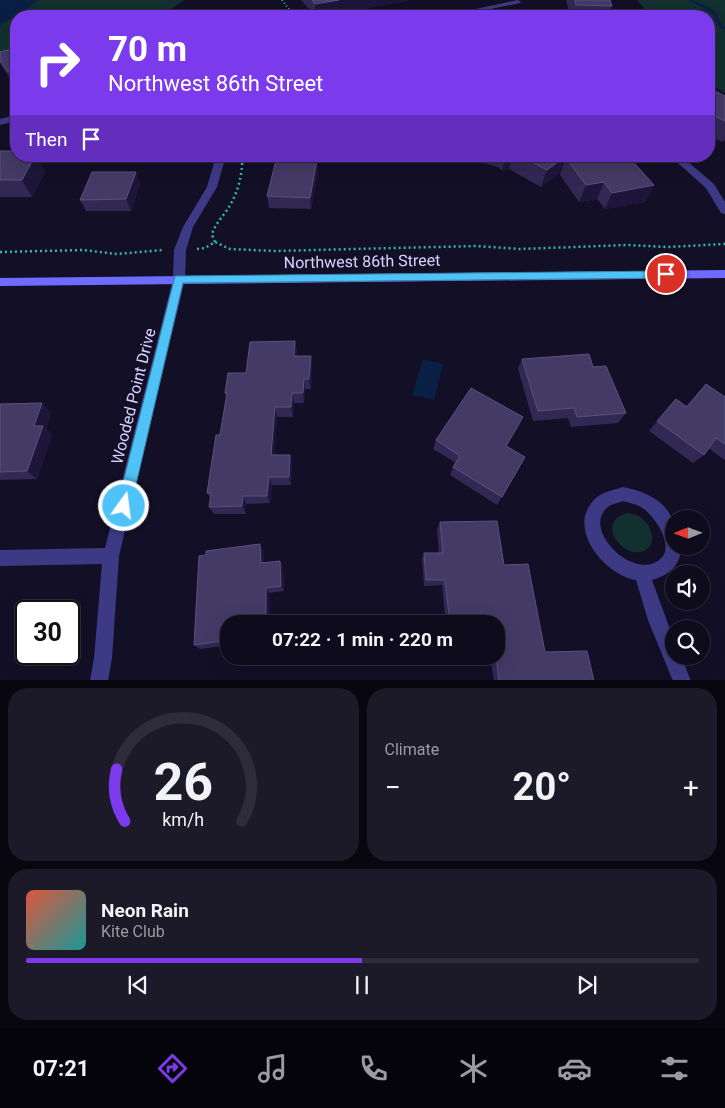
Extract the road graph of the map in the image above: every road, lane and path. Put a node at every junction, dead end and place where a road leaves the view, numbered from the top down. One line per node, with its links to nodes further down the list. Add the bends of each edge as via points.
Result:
1 (518, 2): 2 (street)
2 (477, 10)
3 (219, 162): 9 (street, Wooded Point Drive, via 212,187 188,227)
4 (241, 162): 7 (path, via 238,186 231,203 213,228)
5 (682, 162): 6 (street, via 710,186)
6 (725, 211)
7 (215, 242): 8 (path, via 230,249 274,251); 9 (path, via 205,248)
8 (725, 244)
9 (180, 250): 10 (path, via 117,254 83,250); 12 (street, Wooded Point Drive)
10 (0, 252)
11 (725, 274): 12 (main road, Northwest 86th Street)
12 (179, 279): 13 (main road, Northwest 86th Street); 14 (street, Wooded Point Drive)
13 (0, 282)
14 (111, 556): 15 (street); 17 (street, Wooded Point Drive, via 103,658)
15 (0, 558)
16 (642, 574): 16 (street, via 656,572 666,565 672,554 670,527 650,504 637,497 612,495 596,508 592,518 595,536 605,554 616,564); 18 (street)
17 (98, 680)
18 (682, 680)

